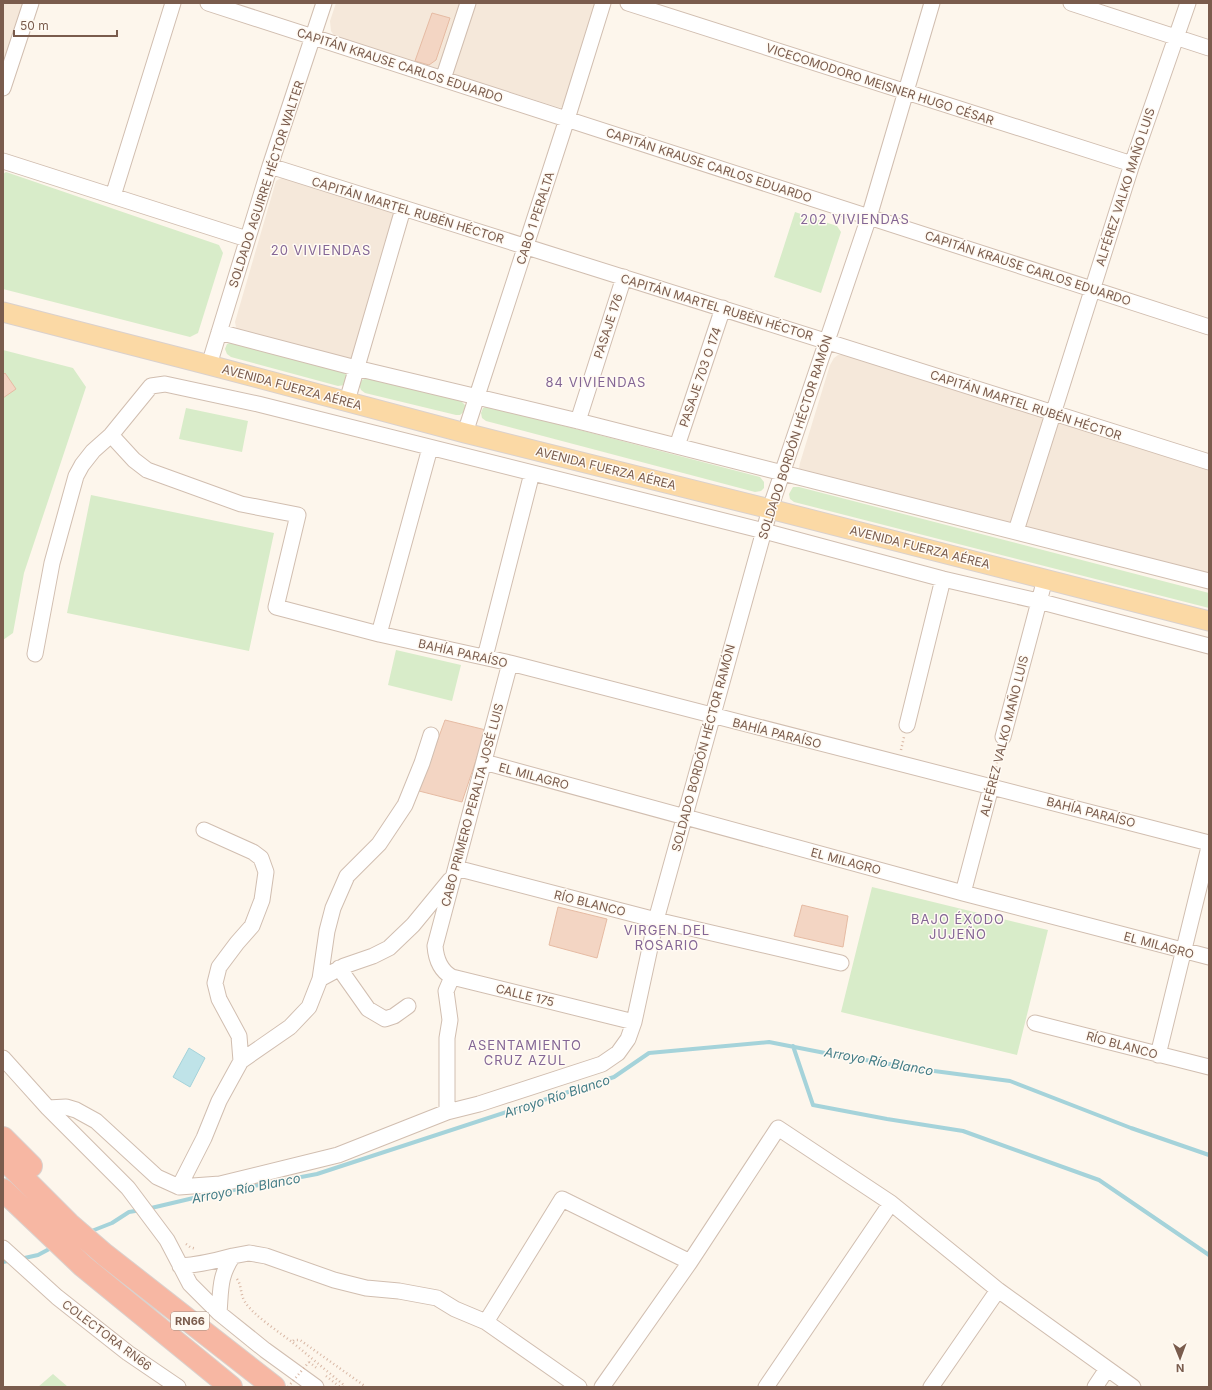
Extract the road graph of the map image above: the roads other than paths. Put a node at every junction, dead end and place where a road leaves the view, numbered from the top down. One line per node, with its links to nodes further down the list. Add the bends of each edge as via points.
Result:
1 (31, 3): 15 (street)
2 (173, 3): 21 (street)
3 (208, 3): 11 (street, CAPITÁN KRAUSE CARLOS EDUARDO)
4 (324, 3): 11 (street, SOLDADO AGUIRRE HÉCTOR WALTER)
5 (468, 3): 14 (street)
6 (603, 3): 17 (street, CABO 1 PERALTA)
7 (628, 3): 16 (street, VICECOMODORO MEISNER HUGO CÉSAR)
8 (932, 3): 16 (street, SOLDADO BORDÓN HÉCTOR RAMÓN)
9 (1071, 3): 12 (street)
10 (1188, 3): 12 (street, ALFÉREZ VALKO MAÑO LUIS)
11 (313, 37): 14 (street, CAPITÁN KRAUSE CARLOS EDUARDO); 20 (street, SOLDADO AGUIRRE HÉCTOR WALTER)
12 (1176, 37): 13 (street); 19 (street, ALFÉREZ VALKO MAÑO LUIS)
13 (1209, 48)
14 (443, 79): 17 (street, CAPITÁN KRAUSE CARLOS EDUARDO)
15 (3, 88)
16 (905, 92): 19 (street, VICECOMODORO MEISNER HUGO CÉSAR); 23 (street, SOLDADO BORDÓN HÉCTOR RAMÓN)
17 (567, 119): 23 (street, CAPITÁN KRAUSE CARLOS EDUARDO); 25 (street, CABO 1 PERALTA)
18 (3, 161): 21 (street)
19 (1132, 164): 27 (street, ALFÉREZ VALKO MAÑO LUIS)
20 (270, 166): 22 (street, CAPITÁN MARTEL RUBÉN HÉCTOR); 24 (street, SOLDADO AGUIRRE HÉCTOR WALTER)
21 (113, 196): 24 (street)
22 (403, 209): 25 (street, CAPITÁN MARTEL RUBÉN HÉCTOR); 34 (street)
23 (869, 217): 27 (street, CAPITÁN KRAUSE CARLOS EDUARDO); 32 (street, SOLDADO BORDÓN HÉCTOR RAMÓN)
24 (247, 239): 31 (street, SOLDADO AGUIRRE HÉCTOR WALTER)
25 (526, 246): 26 (street, CAPITÁN MARTEL RUBÉN HÉCTOR); 35 (street, CABO 1 PERALTA)
26 (624, 277): 28 (street, CAPITÁN MARTEL RUBÉN HÉCTOR); 38 (street, PASAJE 176)
27 (1092, 289): 30 (street, CAPITÁN KRAUSE CARLOS EDUARDO); 37 (street, ALFÉREZ VALKO MAÑO LUIS)
28 (723, 308): 32 (street, CAPITÁN MARTEL RUBÉN HÉCTOR); 41 (street, PASAJE 703 O 174)
29 (3, 312): 33 (main road, AVENIDA FUERZA AÉREA)
30 (1209, 327)
31 (220, 332): 33 (street, SOLDADO AGUIRRE HÉCTOR WALTER); 34 (street)
32 (827, 342): 37 (street, CAPITÁN MARTEL RUBÉN HÉCTOR); 45 (street, SOLDADO BORDÓN HÉCTOR RAMÓN)
33 (209, 365): 36 (main road, AVENIDA FUERZA AÉREA)
34 (356, 368): 35 (street); 36 (street)
35 (477, 396): 38 (street); 39 (street, CABO 1 PERALTA)
36 (347, 401): 39 (main road, AVENIDA FUERZA AÉREA)
37 (1053, 414): 43 (street, CAPITÁN MARTEL RUBÉN HÉCTOR); 48 (street, ALFÉREZ VALKO MAÑO LUIS)
38 (578, 421): 41 (street)
39 (465, 433): 46 (main road, AVENIDA FUERZA AÉREA)
40 (111, 435): 42 (street, via 151,386 165,384 258,404); 54 (street, BAHÍA PARAÍSO, via 147,470 241,504 298,515 276,607); 56 (street, via 93,451 76,476 52,563)
41 (677, 446): 45 (street)
42 (430, 448): 44 (street); 54 (street)
43 (1209, 462)
44 (532, 473): 47 (street); 57 (street)
45 (781, 473): 46 (street, SOLDADO BORDÓN HÉCTOR RAMÓN); 48 (street)
46 (770, 509): 47 (street, SOLDADO BORDÓN HÉCTOR RAMÓN); 50 (main road, AVENIDA FUERZA AÉREA)
47 (764, 531): 49 (street); 59 (street, SOLDADO BORDÓN HÉCTOR RAMÓN)
48 (1016, 531): 51 (street)
49 (943, 579): 52 (street); 60 (street)
50 (1045, 579): 52 (street, ALFÉREZ VALKO MAÑO LUIS); 53 (main road, AVENIDA FUERZA AÉREA)
51 (1209, 581)
52 (1038, 601): 55 (street); 62 (street, ALFÉREZ VALKO MAÑO LUIS)
53 (1209, 621)
54 (379, 634): 57 (street, BAHÍA PARAÍSO)
55 (1209, 646)
56 (35, 654)
57 (485, 657): 58 (street, BAHÍA PARAÍSO)
58 (510, 663): 59 (street, BAHÍA PARAÍSO); 63 (street, CABO PRIMERO PERALTA JOSÉ LUIS)
59 (712, 716): 64 (street, BAHÍA PARAÍSO); 65 (street, SOLDADO BORDÓN HÉCTOR RAMÓN)
60 (907, 725)
61 (431, 735): 77 (street, via 405,805 379,844 348,876 333,908)
62 (1003, 737)
63 (484, 762): 65 (street, EL MILAGRO); 69 (street, CABO PRIMERO PERALTA JOSÉ LUIS)
64 (991, 787): 67 (street, BAHÍA PARAÍSO); 70 (street, ALFÉREZ VALKO MAÑO LUIS)
65 (684, 817): 70 (street, EL MILAGRO); 71 (street, SOLDADO BORDÓN HÉCTOR RAMÓN)
66 (204, 830): 83 (street, via 254,852 261,858 266,872 262,900 252,926 219,967 215,983 219,999 239,1036)
67 (1209, 843)
68 (1209, 847): 72 (street)
69 (455, 872): 71 (street, RÍO BLANCO); 75 (street, via 428,908 389,948); 76 (street, CABO PRIMERO PERALTA JOSÉ LUIS, via 435,946 436,956 446,973)
70 (963, 893): 72 (street, EL MILAGRO)
71 (656, 920): 74 (street, RÍO BLANCO); 79 (street, SOLDADO BORDÓN HÉCTOR RAMÓN)
72 (1183, 951): 73 (street, EL MILAGRO); 81 (street)
73 (1209, 958)
74 (841, 963)
75 (339, 968): 77 (street); 78 (street, via 368,1009 385,1018 394,1016)
76 (452, 977): 79 (street, CALLE 175); 86 (street, via 446,991 450,1020 447,1038)
77 (320, 980): 83 (street, via 309,1007 290,1027)
78 (408, 1006)
79 (634, 1022): 86 (street, SOLDADO BORDÓN HÉCTOR RAMÓN, via 628,1039 618,1053 602,1064)
80 (1035, 1023): 81 (street, RÍO BLANCO)
81 (1158, 1055): 84 (street, RÍO BLANCO)
82 (3, 1058): 85 (street)
83 (241, 1061): 89 (street, via 219,1101 204,1138)
84 (1209, 1067)
85 (48, 1108): 89 (street, via 66,1107 96,1121 157,1177); 96 (street, via 128,1188 167,1240)
86 (447, 1112): 89 (street, SOLDADO BORDÓN HÉCTOR RAMÓN, via 338,1155 220,1184)
87 (3, 1138): 92 (highway)
88 (3, 1158): 92 (highway, RN66)
89 (179, 1187)
90 (3, 1190): 102 (highway, RN66, via 82,1266)
91 (891, 1203): 95 (street, via 778,1128); 97 (street); 107 (street)
92 (74, 1219): 103 (highway, RN66, via 102,1251)
93 (3, 1248): 101 (street, COLECTORA RN66, via 57,1297 128,1353)
94 (233, 1256): 96 (street, via 206,1264); 98 (street, via 222,1278); 99 (street, via 249,1253 266,1256 334,1280 366,1288 437,1298)
95 (690, 1262): 99 (street, via 562,1199); 106 (street)
96 (180, 1266): 98 (street, via 190,1284)
97 (998, 1290): 100 (street); 108 (street)
98 (219, 1313): 104 (street)
99 (486, 1322): 105 (street)
100 (1107, 1369): 109 (street); 110 (street)
101 (178, 1387)
102 (231, 1387)
103 (274, 1387)
104 (316, 1387)
105 (579, 1387)
106 (602, 1387)
107 (766, 1387)
108 (931, 1387)
109 (1095, 1387)
110 (1133, 1387)

